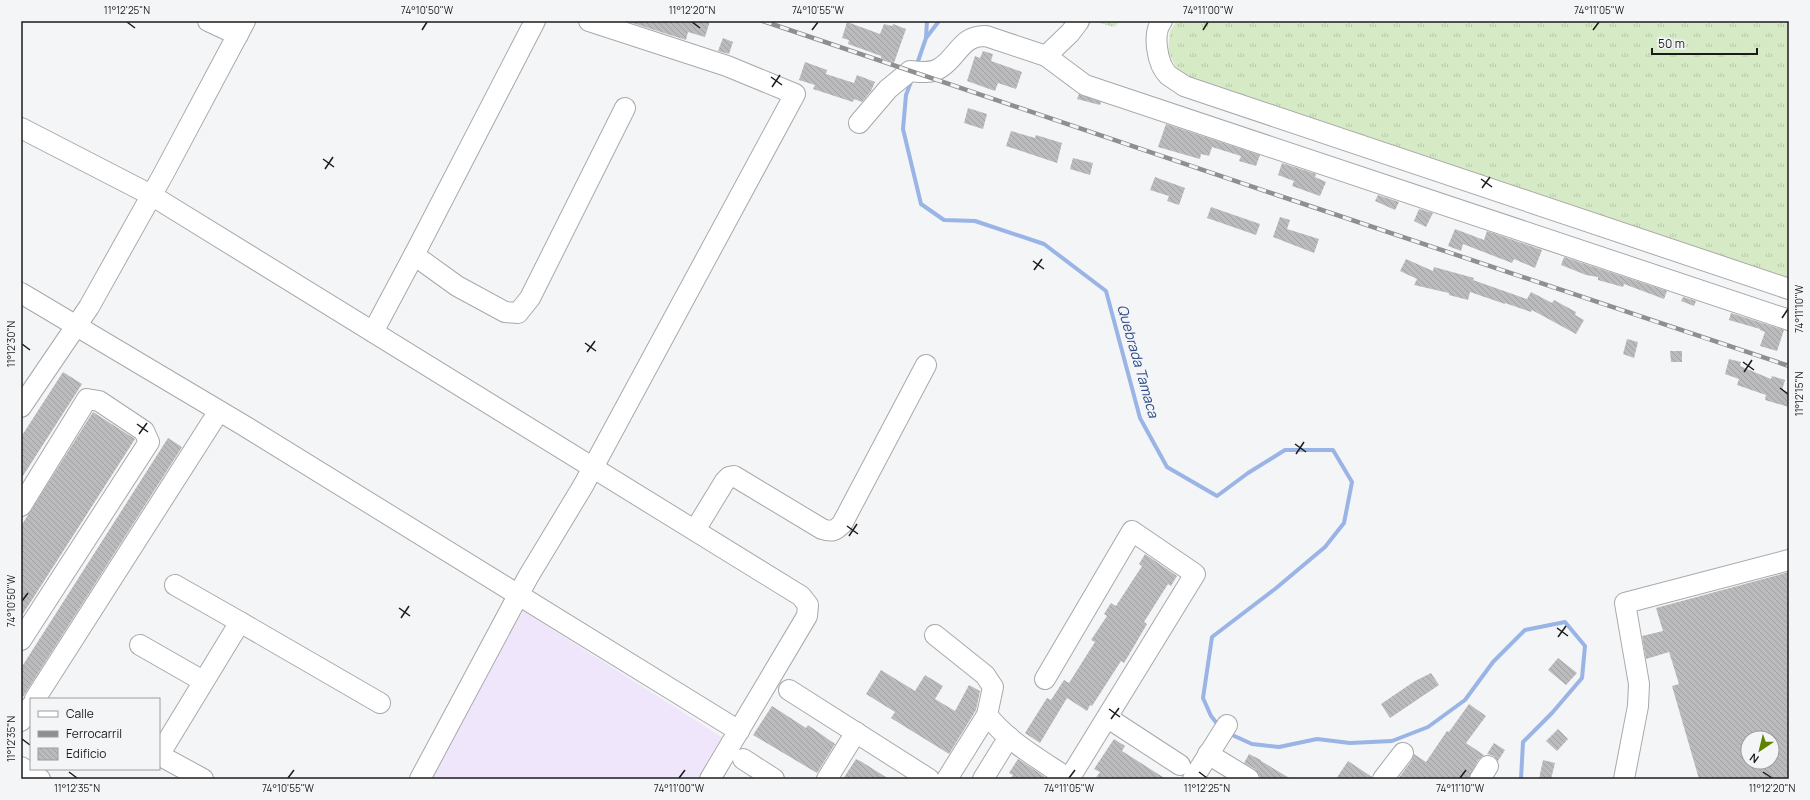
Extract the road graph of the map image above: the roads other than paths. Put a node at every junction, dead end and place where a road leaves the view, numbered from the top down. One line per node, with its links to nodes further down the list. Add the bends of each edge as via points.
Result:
1 (208, 21): 6 (street)
2 (535, 21): 12 (street)
3 (589, 21): 21 (street, via 727,66 795,94)
4 (1079, 21): 7 (street)
5 (1162, 21): 13 (street, via 1158,26 1156,48 1160,62 1168,74 1184,86)
6 (241, 28): 11 (street)
7 (1046, 56): 9 (street, via 986,36 970,38 940,68 927,72 910,71 897,80); 15 (street, via 1085,85)
8 (625, 108): 12 (street, via 530,298 518,313 505,312 457,286)
9 (859, 123)
10 (21, 128): 11 (street)
11 (151, 195): 16 (street); 17 (street)
12 (414, 255): 17 (street)
13 (1789, 290)
14 (21, 293): 16 (street)
15 (1789, 320)
16 (78, 326): 19 (street); 20 (street)
17 (374, 332): 21 (street)
18 (926, 365): 23 (street, via 842,524 836,530 822,529 734,476 725,481)
19 (21, 407)
20 (219, 411): 26 (street); 34 (street)
21 (593, 467): 23 (street); 26 (street)
22 (21, 506): 29 (street, via 87,399 99,401 144,431 149,442)
23 (695, 530): 41 (street, via 801,596 808,605 807,616)
24 (1789, 560): 63 (street, via 1625,603 1639,684 1638,706)
25 (175, 585): 27 (street)
26 (519, 595): 41 (street); 50 (street)
27 (240, 622): 32 (street); 35 (street)
28 (935, 635): 40 (street, via 985,675 993,687)
29 (21, 640)
30 (140, 645): 32 (street)
31 (1045, 678): 37 (street, via 1132,531 1195,574)
32 (203, 681): 43 (street)
33 (789, 690): 42 (street)
34 (36, 698)
35 (380, 703)
36 (30, 708): 38 (street)
37 (1108, 718): 49 (street); 60 (street)
38 (21, 721)
39 (1227, 725): 45 (street)
40 (997, 726): 57 (street); 58 (street); 59 (street); 60 (street)
41 (739, 731): 53 (street)
42 (856, 732): 55 (street); 56 (street)
43 (160, 753)
44 (1403, 753): 62 (street)
45 (1208, 754): 49 (street); 61 (street)
46 (160, 756): 52 (street)
47 (743, 759): 54 (street)
48 (21, 768): 51 (street)
49 (1187, 772)
50 (429, 776)
51 (40, 779)
52 (203, 779)
53 (710, 779)
54 (774, 779)
55 (827, 779)
56 (929, 779)
57 (947, 779)
58 (962, 779)
59 (983, 779)
60 (1069, 779)
61 (1249, 779)
62 (1384, 779)
63 (1624, 779)

